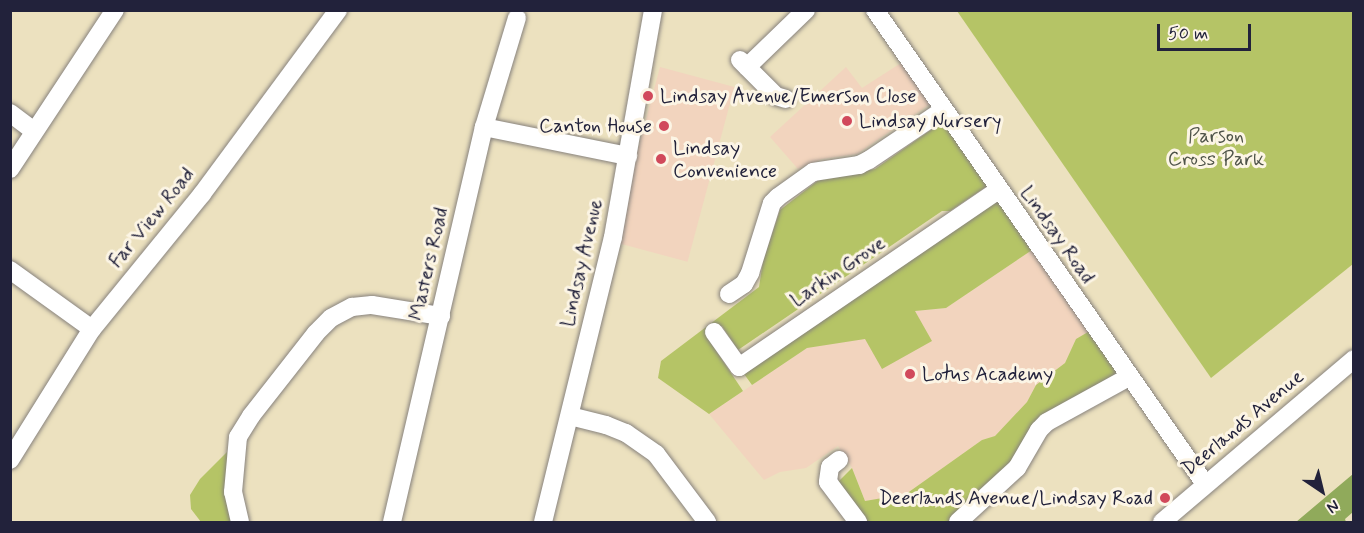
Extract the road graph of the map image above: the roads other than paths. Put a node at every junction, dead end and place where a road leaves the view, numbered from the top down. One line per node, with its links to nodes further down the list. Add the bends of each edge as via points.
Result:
1 (115, 10): 11 (street)
2 (338, 10): 18 (street, Far View Road, via 202,194)
3 (653, 10): 12 (street, Lindsay Avenue)
4 (806, 10): 7 (street, via 743,63 776,96)
5 (875, 10): 8 (street, Lindsay Road)
6 (517, 18): 10 (street, Masters Road)
7 (786, 99)
8 (943, 110): 14 (street, Lindsay Road); 16 (street, via 869,160 813,172 778,197 772,203 750,273 744,284)
9 (10, 113): 11 (street)
10 (484, 128): 12 (street); 17 (street, Masters Road)
11 (34, 131): 13 (street)
12 (628, 156): 22 (street, Lindsay Avenue)
13 (10, 169)
14 (998, 190): 19 (street, Larkin Grove, via 739,367); 21 (street, Lindsay Road)
15 (10, 270): 18 (street)
16 (729, 294)
17 (441, 316): 26 (street, via 372,304 352,307 331,318 316,333 238,437 233,492); 27 (street, Masters Road)
18 (92, 329): 23 (street, Far View Road)
19 (714, 332)
20 (1353, 359): 25 (street, Deerlands Avenue)
21 (1129, 377): 25 (street, Lindsay Road); 31 (street, via 1047,422 1017,468)
22 (570, 416): 28 (street, Lindsay Avenue); 29 (street, via 626,433 656,454)
23 (10, 460)
24 (839, 460): 30 (street, via 830,468 828,482)
25 (1204, 484): 32 (street, Deerlands Avenue)
26 (240, 522)
27 (392, 522)
28 (543, 522)
29 (707, 522)
30 (858, 522)
31 (958, 522)
32 (1162, 522)

